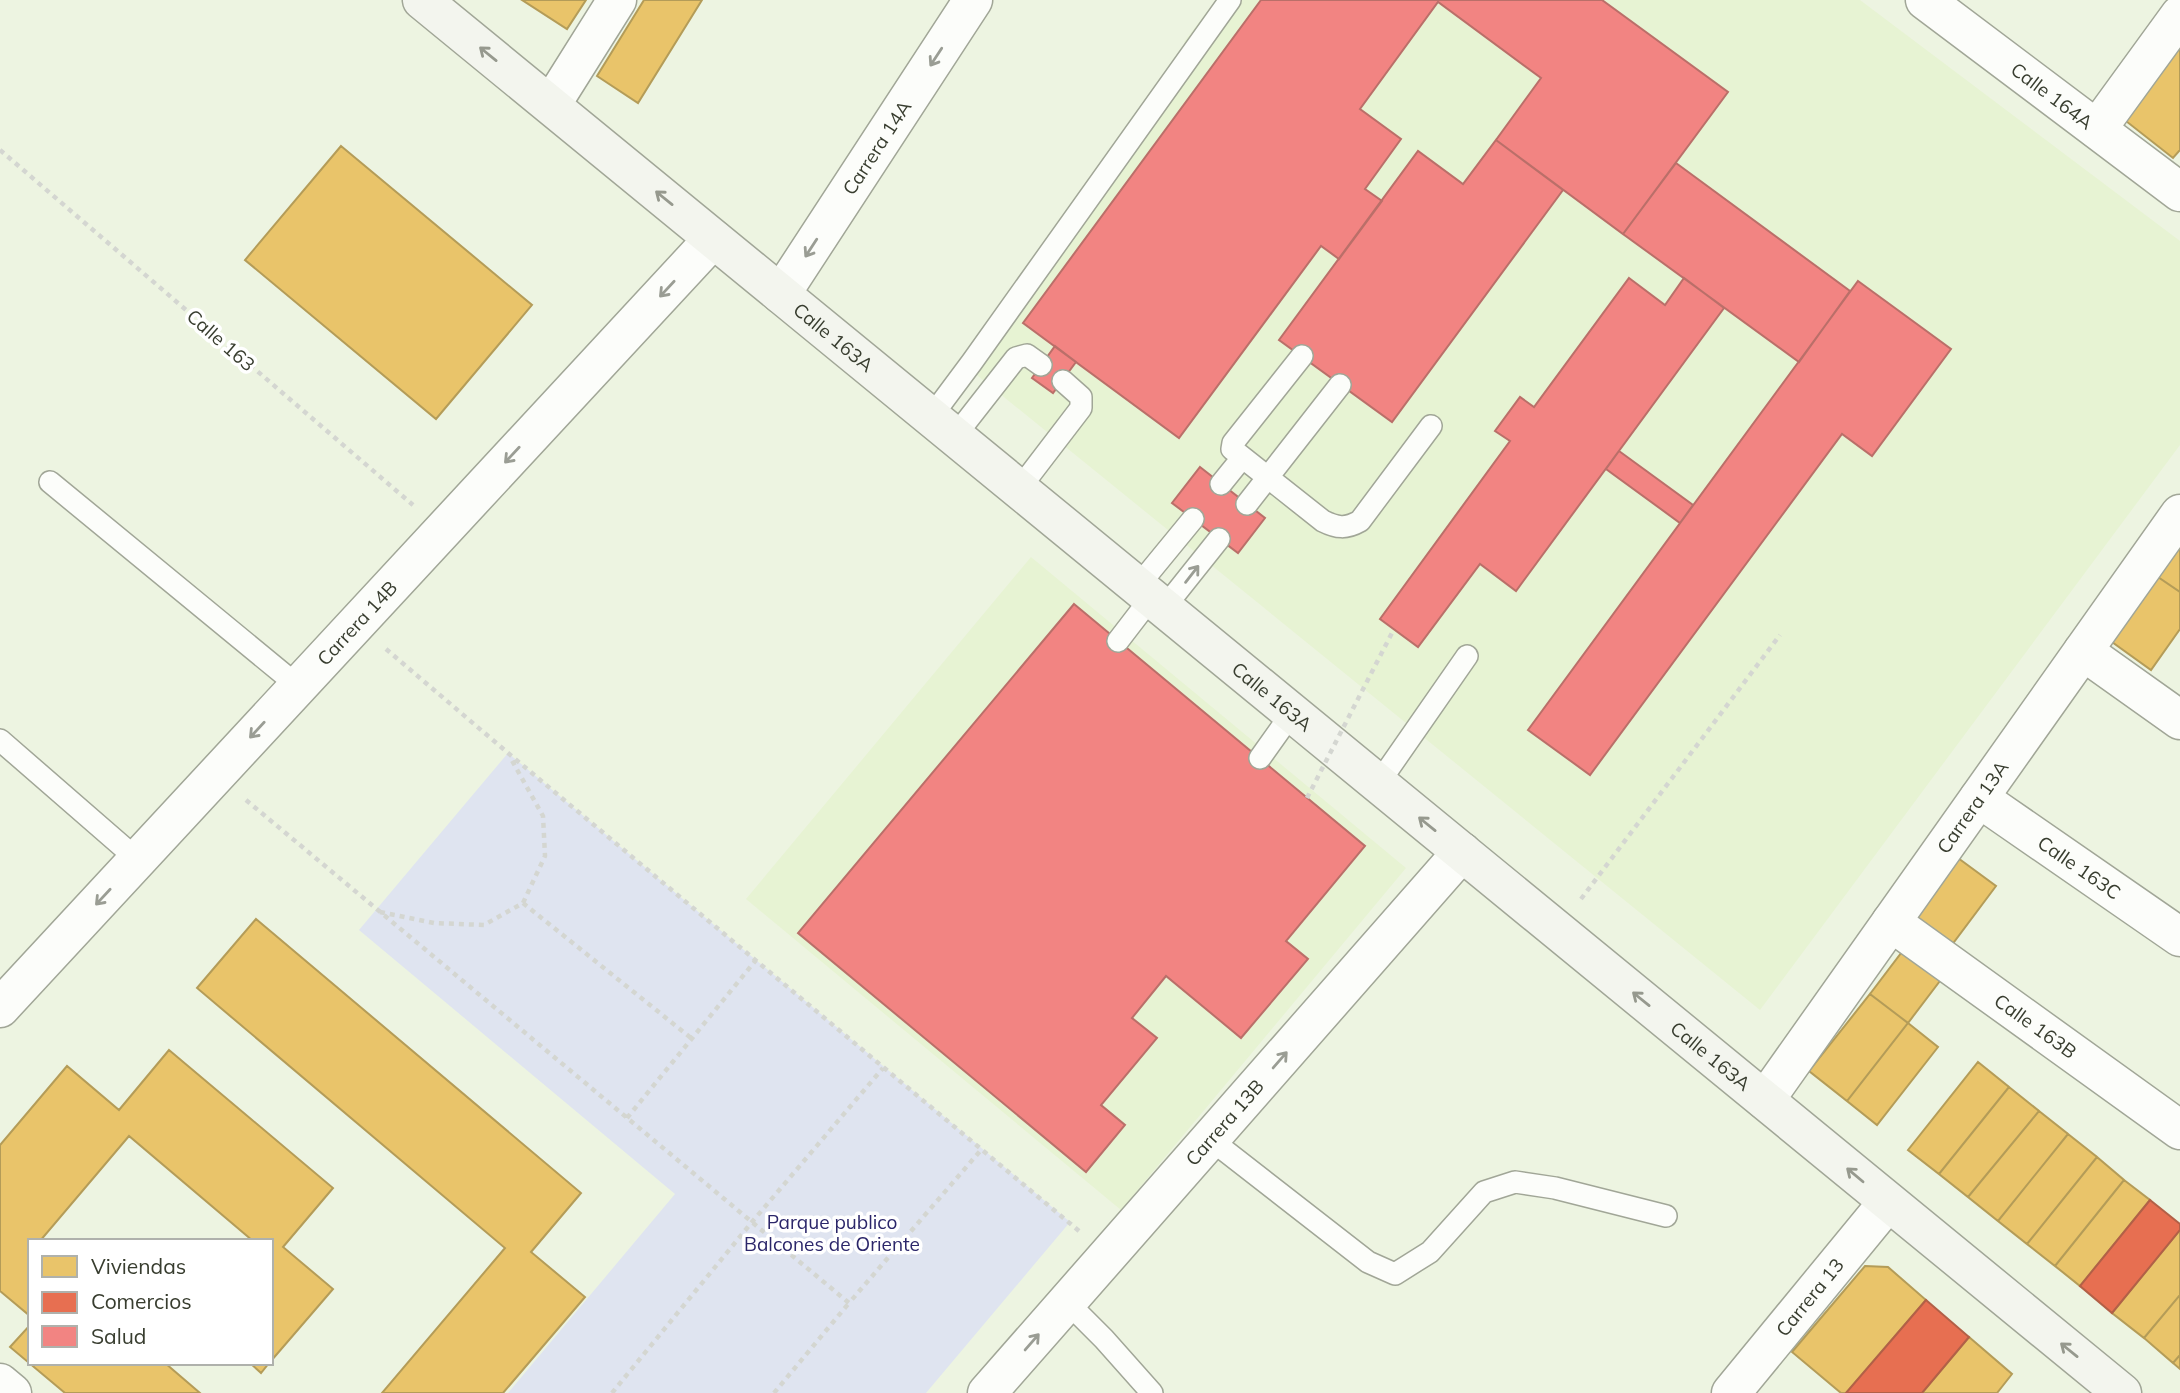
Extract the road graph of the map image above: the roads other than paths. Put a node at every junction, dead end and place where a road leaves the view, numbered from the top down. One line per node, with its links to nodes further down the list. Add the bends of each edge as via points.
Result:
1 (422, 0): 7 (main road, Calle 163A, one-way to 1)
2 (617, 0): 7 (street)
3 (973, 0): 11 (street, Carrera 14A, one-way to 11)
4 (1230, 0): 16 (lane, via 972,362)
5 (1924, 0): 8 (street, Calle 164A)
6 (2180, 15): 8 (street)
7 (551, 105): 10 (main road, Calle 163A, one-way to 7)
8 (2097, 129): 9 (street, Calle 164A)
9 (2180, 192)
10 (713, 239): 11 (main road, Calle 163A); 31 (street, Carrera 14B, one-way to 31)
11 (781, 295): 16 (main road, Calle 163A)
12 (1302, 356): 18 (lane, via 1233,443 1232,449)
13 (1041, 365): 16 (lane, via 1027,355 1016,358)
14 (1063, 381): 22 (lane, via 1082,397 1081,408)
15 (1340, 385): 19 (lane)
16 (943, 426): 22 (main road, Calle 163A)
17 (1431, 426): 19 (lane, via 1352,526 1343,528 1323,521)
18 (1242, 458): 19 (lane); 21 (lane)
19 (1268, 478): 23 (lane)
20 (50, 482): 31 (lane)
21 (1221, 484)
22 (1019, 489): 27 (main road, Calle 163A)
23 (1247, 504)
24 (2180, 514): 29 (street, Carrera 13A)
25 (1193, 519): 27 (lane)
26 (1219, 539): 27 (lane, one-way to 26)
27 (1151, 598): 28 (lane); 32 (main road, Calle 163A)
28 (1118, 641)
29 (2083, 651): 33 (street); 37 (street, Carrera 13A)
30 (1467, 656): 36 (lane)
31 (298, 687): 39 (street, Carrera 14B, one-way to 39)
32 (1292, 713): 35 (lane); 36 (main road, Calle 163A)
33 (2180, 720)
34 (0, 740): 39 (lane)
35 (1260, 758)
36 (1378, 784): 38 (main road, Calle 163A, one-way to 36)
37 (1979, 797): 40 (street, Carrera 13A); 41 (street, Calle 163C)
38 (1462, 852): 43 (main road, Calle 163A, one-way to 38); 45 (street, Carrera 13B, one-way to 38)
39 (138, 860): 42 (street, Carrera 14B, one-way to 42)
40 (1891, 922): 43 (street, Carrera 13A); 44 (street, Calle 163B)
41 (2180, 937)
42 (0, 1008)
43 (1765, 1100): 46 (main road, Calle 163A, one-way to 43)
44 (2180, 1130)
45 (1210, 1139): 47 (lane, via 1368,1262 1395,1273 1430,1252 1484,1192 1515,1182); 48 (street, Carrera 13B)
46 (1888, 1202): 53 (street, Carrera 13); 54 (main road, Calle 163A, one-way to 46)
47 (1666, 1216)
48 (1067, 1302): 51 (street, Carrera 13B, one-way to 48); 52 (lane)
49 (0, 1383): 50 (street)
50 (12, 1393)
51 (987, 1393)
52 (1152, 1393)
53 (1731, 1393)
54 (2122, 1393)

